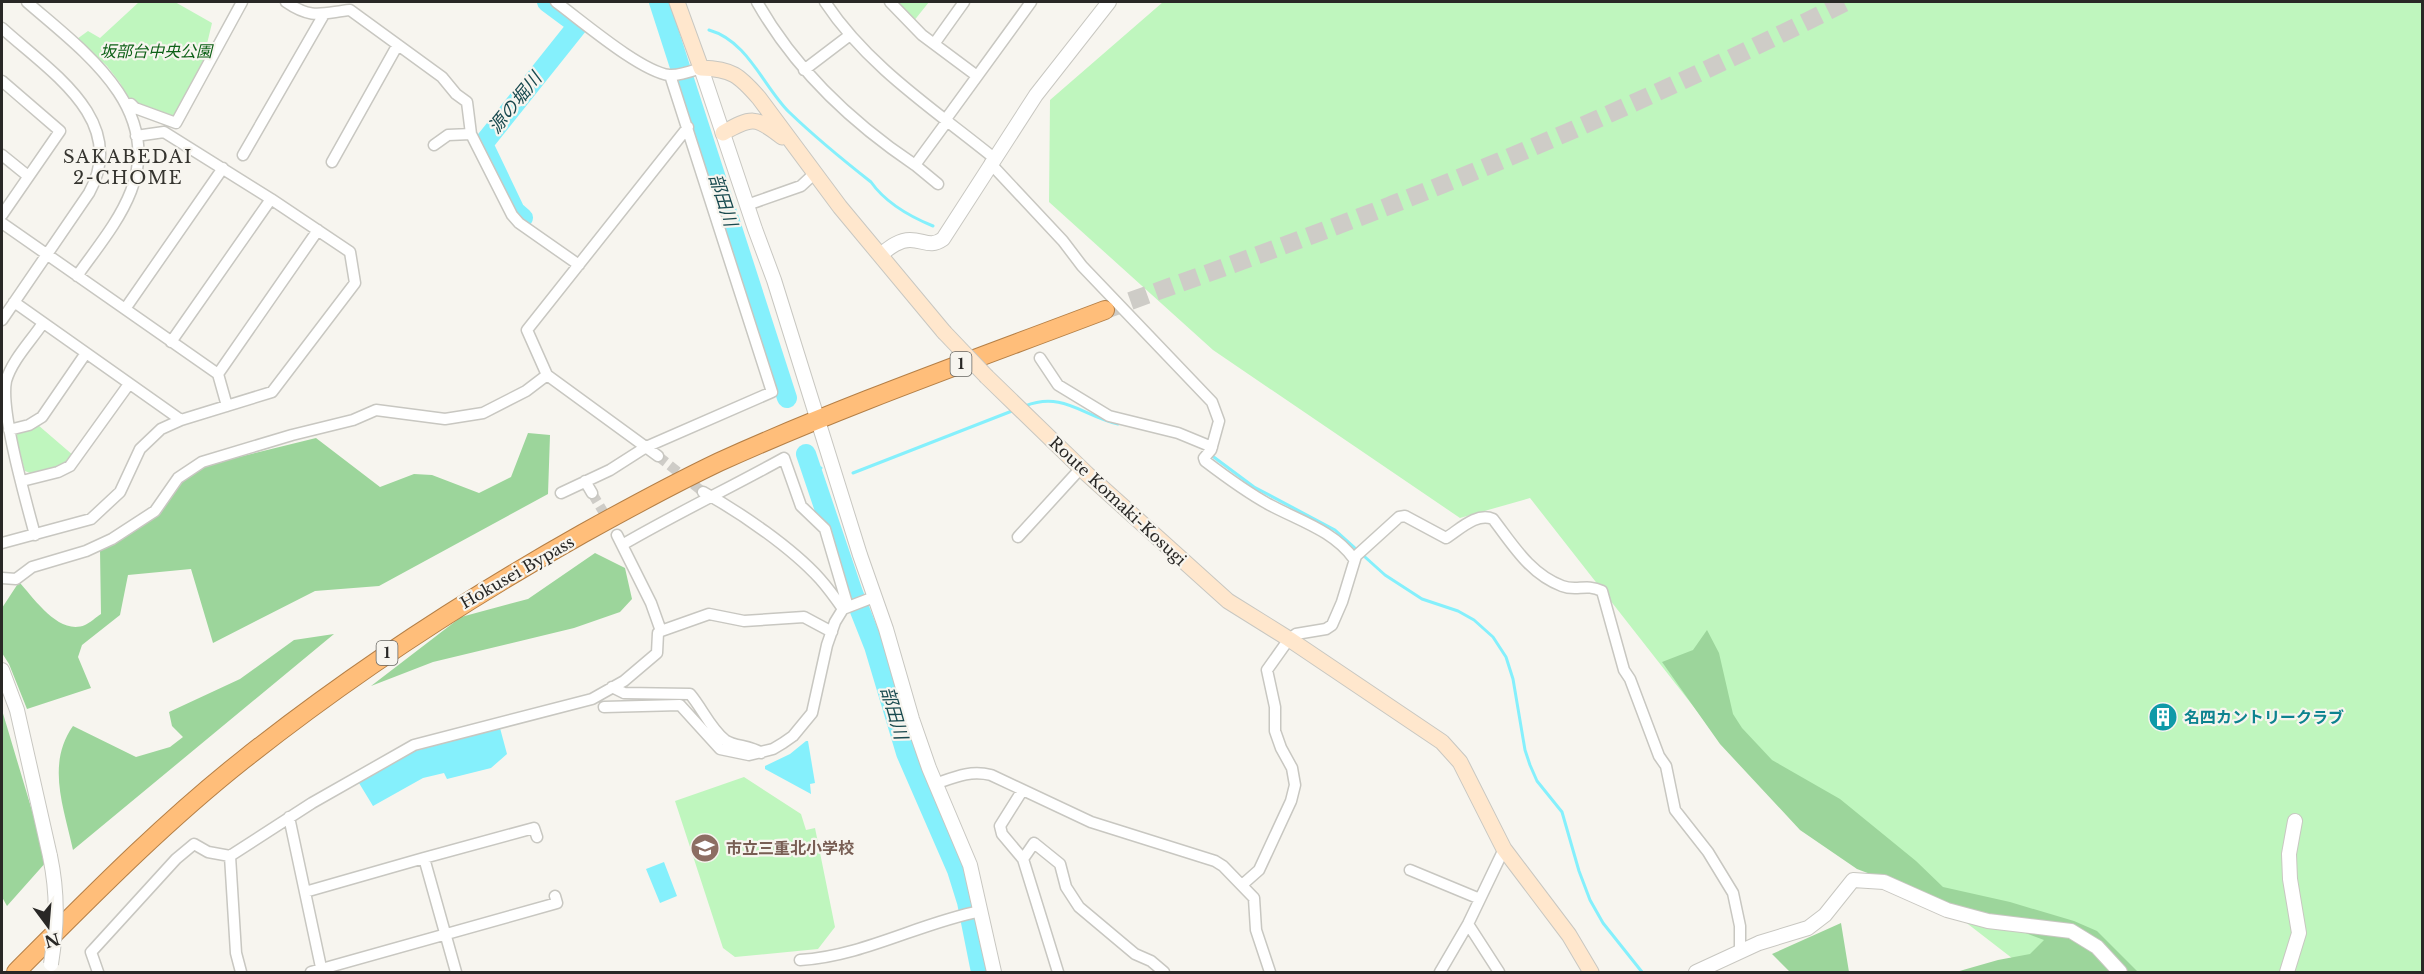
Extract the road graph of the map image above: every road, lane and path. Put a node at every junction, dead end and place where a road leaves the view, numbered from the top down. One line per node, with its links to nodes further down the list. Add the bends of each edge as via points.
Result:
1 (27, 2): 22 (street, via 105,72)
2 (242, 2): 22 (street, via 176,123)
3 (286, 2): 12 (street)
4 (556, 2): 19 (street, via 632,58)
5 (677, 2): 17 (main road)
6 (757, 2): 18 (street)
7 (825, 2): 14 (street)
8 (890, 2): 15 (street)
9 (964, 2): 15 (street)
10 (1031, 2): 20 (street)
11 (1109, 2): 32 (street, via 1042,86)
12 (323, 16): 16 (street, via 350,10); 31 (street)
13 (2, 28): 44 (street, via 80,99 99,138 95,184)
14 (850, 34): 18 (street); 23 (street, via 878,64)
15 (934, 44): 20 (street)
16 (397, 46): 26 (street, via 442,77 467,102); 33 (street)
17 (696, 70): 19 (street); 25 (street); 29 (main road, Route Komaki-Kosugi, via 720,69 742,78)
18 (804, 70): 34 (street, via 846,113)
19 (674, 75): 24 (street)
20 (977, 76): 23 (street)
21 (2, 81): 37 (street, via 60,131)
22 (126, 105): 27 (street)
23 (947, 119): 32 (street); 34 (street)
24 (688, 127): 46 (street); 63 (street, via 772,392)
25 (723, 133): 29 (main road, via 754,120 766,124); 40 (street)
26 (471, 134): 28 (street, via 448,135); 46 (street, via 503,200 519,223)
27 (136, 136): 35 (street, via 164,132); 47 (street, via 132,190)
28 (434, 146)
29 (800, 153): 36 (main road, Route Komaki-Kosugi)
30 (2, 155): 37 (street)
31 (243, 155)
32 (992, 161): 45 (street, via 946,235 931,244 902,241); 64 (street, via 1082,266 1212,402 1219,421)
33 (332, 162)
34 (915, 165): 38 (street)
35 (223, 168): 39 (street); 49 (street)
36 (815, 173): 40 (street, via 801,186); 45 (main road, Route Komaki-Kosugi)
37 (28, 176): 41 (street)
38 (938, 184)
39 (271, 199): 43 (street); 53 (street)
40 (747, 205): 60 (street)
41 (2, 215)
42 (2, 223): 44 (street)
43 (318, 230): 56 (street); 59 (street, via 350,252 355,283 272,392)
44 (47, 255): 47 (street); 48 (street)
45 (880, 255): 66 (main road, Route Komaki-Kosugi, bridge, via 987,377)
46 (579, 265): 57 (street, via 527,330)
47 (77, 276): 49 (street)
48 (14, 302): 51 (street); 52 (street)
49 (125, 309): 53 (street)
50 (1105, 310): 60 (highway, Hokusei Bypass / 1)
51 (2, 320)
52 (43, 323): 54 (street); 62 (street, via 6,381 3,407)
53 (171, 342): 56 (street)
54 (86, 353): 58 (street); 62 (street, via 42,417)
55 (1040, 358): 64 (street, via 1058,385 1109,416 1184,435)
56 (218, 374): 59 (street)
57 (547, 375): 63 (street); 77 (street, via 526,391 483,413 445,419 376,410 202,462 178,478 155,511 112,539 32,567 16,579)
58 (129, 384): 61 (street); 67 (street, via 70,466)
59 (227, 406): 61 (street)
60 (818, 419): 78 (street); 107 (highway, Hokusei Bypass / 1, via 717,463 618,514 535,560 376,660 241,761 108,879)
61 (181, 420): 73 (street, via 161,429 146,443 120,492 91,519)
62 (9, 430): 67 (street)
63 (646, 447): 65 (street); 68 (street)
64 (1209, 452): 76 (street, via 1238,486)
65 (658, 456)
66 (1081, 468): 74 (street); 82 (main road, Route Komaki-Kosugi, via 1228,601)
67 (22, 481): 73 (street)
68 (585, 481): 70 (street); 71 (street)
69 (703, 492): 72 (street)
70 (561, 493)
71 (592, 493)
72 (714, 498): 79 (street, via 802,562); 79 (street, via 784,458 801,506 825,530); 80 (street, via 619,540)
73 (35, 535): 75 (street)
74 (1018, 537)
75 (2, 543)
76 (1358, 555): 82 (street, via 1332,625); 104 (street, via 1399,517 1405,516 1446,538 1486,516 1493,519 1534,571 1563,587 1591,586 1602,591 1624,670 1666,766 1676,810 1733,892)
77 (2, 578)
78 (870, 598): 79 (street); 87 (street, via 886,629)
79 (847, 607): 81 (street)
80 (661, 631): 81 (street, via 709,614 744,621 804,616); 84 (street, via 657,653)
81 (832, 632): 86 (street, via 812,713 793,736)
82 (1289, 639): 92 (main road, Route Komaki-Kosugi, via 1442,742 1460,762); 97 (street, via 1268,670 1275,731 1294,777 1293,794 1259,870)
83 (2, 670): 106 (street, bridge, via 16,710 50,856 57,907)
84 (612, 687): 86 (street, via 624,693 690,694 726,740); 89 (street, via 592,699 414,745)
85 (604, 707): 86 (street, via 680,705 720,749 749,755)
86 (761, 753)
87 (935, 784): 88 (street, via 979,772); 101 (street, via 970,865)
88 (1022, 790): 95 (street, via 1000,826); 97 (street, via 1091,822 1203,856 1223,866)
89 (290, 817): 93 (street); 98 (street)
90 (2295, 821): 121 (street, via 2289,854 2299,933)
91 (537, 837): 94 (street, via 534,828)
92 (1504, 849): 100 (street); 118 (main road, Route Komaki-Kosugi, via 1569,935)
93 (230, 856): 108 (street, via 208,852 194,844 176,859 91,952); 109 (street, via 236,953)
94 (424, 858): 98 (street); 103 (street)
95 (1023, 859): 113 (street); 114 (street, via 1034,843 1060,864 1066,887 1079,907 1135,954)
96 (1410, 870): 100 (street)
97 (1242, 885): 115 (street, via 1254,898 1256,930)
98 (305, 891): 110 (street)
99 (555, 896): 103 (street, via 557,903)
100 (1480, 899): 102 (street)
101 (978, 911): 105 (street, via 851,952); 112 (street)
102 (1468, 924): 116 (street); 117 (street)
103 (446, 935): 110 (street); 111 (street)
104 (1740, 951): 119 (street); 120 (street, via 1808,928 1825,915 1853,880 1884,882 1947,910 1988,921 2071,931 2097,947)
105 (800, 960)
106 (50, 968)
107 (16, 972)
108 (98, 972)
109 (241, 972)
110 (318, 972)
111 (456, 972)
112 (994, 972)
113 (1058, 972)
114 (1164, 972)
115 (1270, 972)
116 (1440, 972)
117 (1499, 972)
118 (1591, 972)
119 (1696, 972)
120 (2120, 972)
121 (2288, 972)

